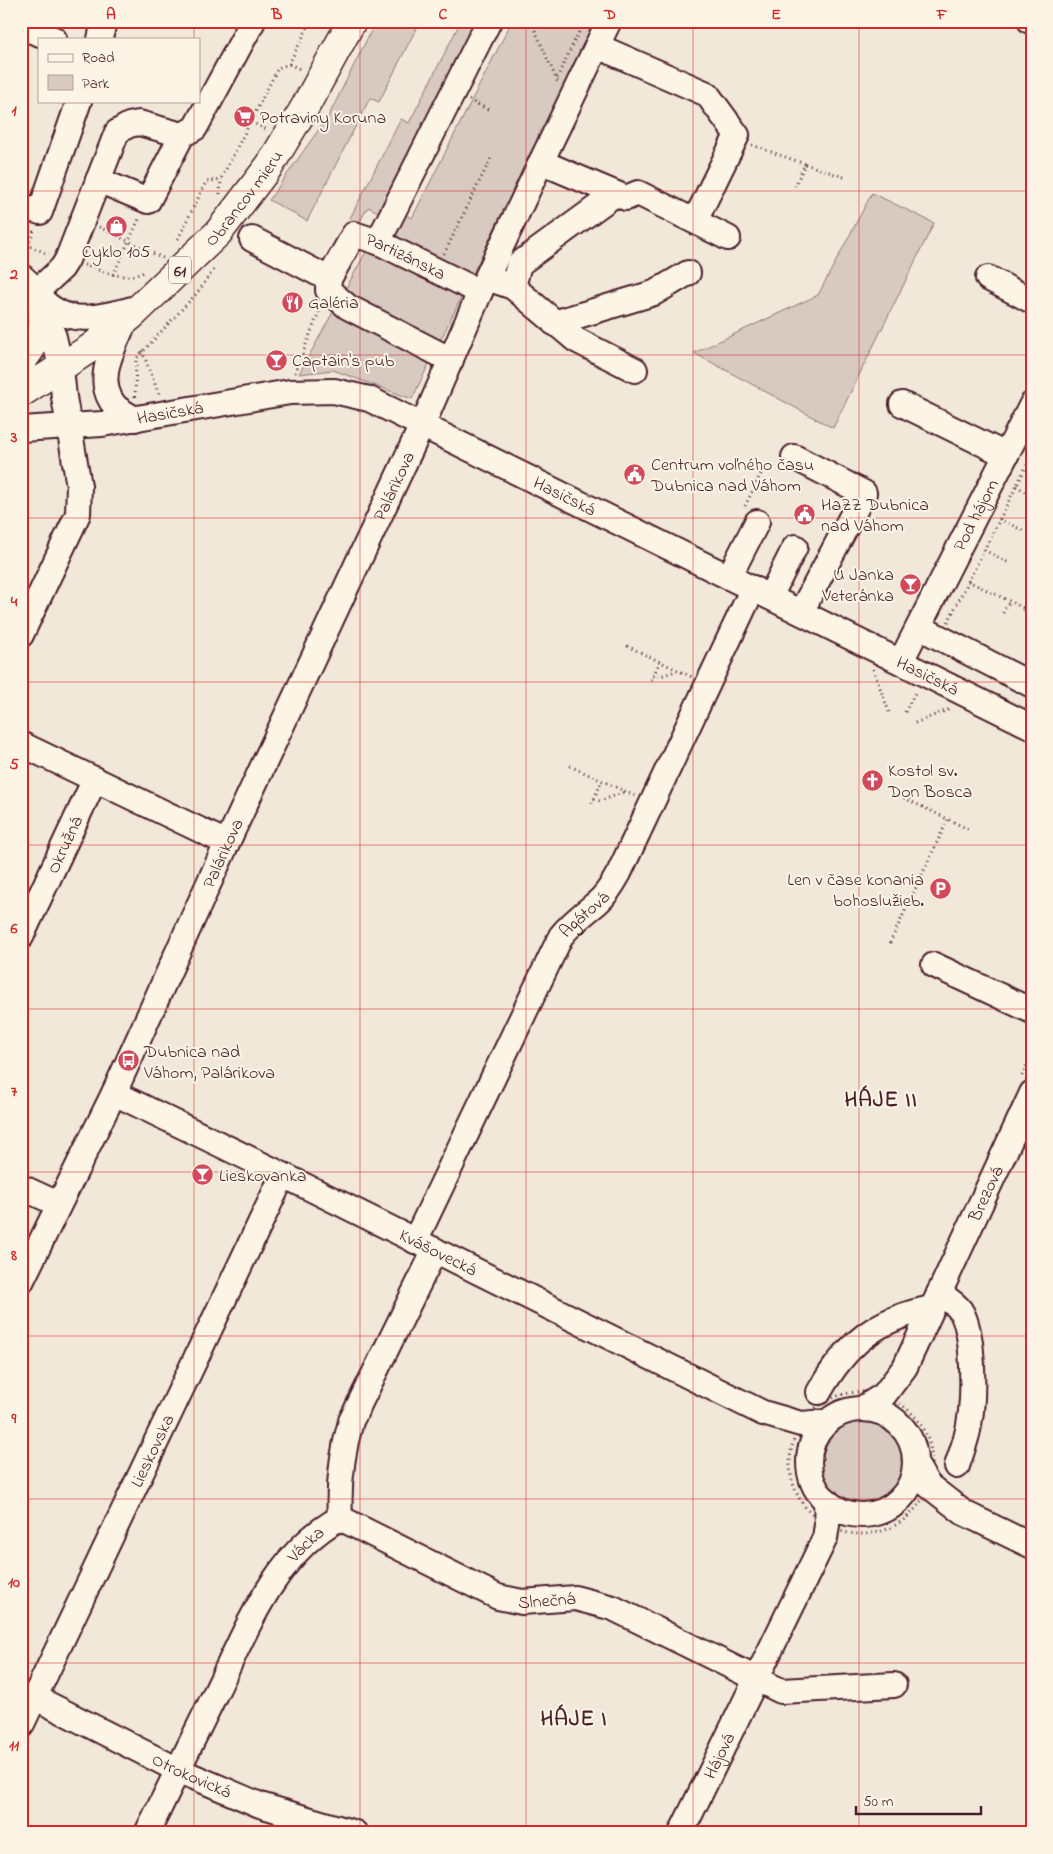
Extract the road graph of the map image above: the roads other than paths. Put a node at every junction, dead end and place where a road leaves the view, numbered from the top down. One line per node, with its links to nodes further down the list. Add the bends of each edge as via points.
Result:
1 (63, 21): 7 (street)
2 (104, 21): 8 (street)
3 (254, 21): 11 (street, via 195,128)
4 (352, 21): 27 (main road, Obrancov mieru / 61, via 270,165 218,233)
5 (489, 21): 19 (street)
6 (609, 21): 9 (street)
7 (38, 33)
8 (100, 38)
9 (598, 46): 12 (street); 16 (street, via 706,94 737,135)
10 (79, 102): 15 (street)
11 (182, 135): 13 (street, via 139,123 129,125 117,132); 13 (street, via 148,201)
12 (540, 162): 14 (street); 23 (street)
13 (98, 180): 25 (street, via 67,260 62,268)
14 (615, 194): 16 (street, via 626,198 638,193); 24 (street, via 518,264)
15 (31, 209)
16 (695, 221): 17 (street)
17 (728, 238)
18 (252, 239): 22 (street)
19 (378, 242): 22 (street, Partizánska, via 354,234); 23 (street, Partizánska, via 436,271)
20 (688, 273): 28 (street, via 654,293)
21 (988, 278): 26 (street)
22 (328, 284): 29 (street, via 348,307)
23 (484, 285): 24 (street, Partizánska); 29 (street)
24 (513, 287): 28 (street)
25 (32, 288): 27 (street, via 54,310 73,318); 30 (street, via 41,326 33,349); 31 (street, via 54,336)
26 (1032, 300)
27 (134, 314): 31 (main road, Obrancov mieru / 61); 36 (street, via 107,365 105,378 107,393 116,407)
28 (554, 323): 32 (street, via 576,340)
29 (451, 360): 37 (street)
30 (21, 366)
31 (61, 368): 33 (main road, Obrancov mieru / 61); 38 (street)
32 (635, 370)
33 (21, 393)
34 (902, 404): 40 (street)
35 (1032, 404): 40 (street, Pod hájom)
36 (135, 411): 37 (street, Hasičská, via 290,392 334,391 370,399); 38 (street, Hasičská)
37 (422, 425): 44 (street, Hasičská); 54 (street, Palárikova)
38 (69, 427): 39 (street, Hasičská); 48 (street, via 79,486 78,514)
39 (21, 429)
40 (1006, 455): 47 (street, Pod hájom)
41 (794, 457): 46 (street, via 864,493)
42 (757, 522): 44 (street)
43 (795, 547): 45 (street, Agátová)
44 (729, 576): 45 (street, Hasičská)
45 (761, 592): 46 (street, Hasičská); 63 (street, Agátová, via 619,873 607,892 561,936)
46 (800, 612): 49 (street, Hasičská)
47 (919, 627): 49 (street, Pod hájom); 50 (street)
48 (21, 635)
49 (901, 661): 51 (street, Hasičská)
50 (1032, 685)
51 (1032, 727)
52 (21, 744): 53 (street)
53 (95, 779): 54 (street); 55 (street, Okružná)
54 (227, 843): 58 (street, Palárikova)
55 (21, 937)
56 (934, 965): 57 (street)
57 (1032, 1010)
58 (114, 1093): 60 (street, Kvášovecká); 62 (street, Palárikova)
59 (1032, 1093): 65 (street, Brezová)
60 (283, 1175): 63 (street, Kvášovecká); 83 (street, Lieskovska)
61 (21, 1187): 62 (street)
62 (58, 1204): 64 (street, Palárikova)
63 (425, 1246): 70 (street, Kvášovecká); 78 (street, Vácka, via 351,1421 339,1483)
64 (21, 1282)
65 (936, 1300): 66 (street, via 892,1318 869,1332 846,1352); 68 (street, Brezová, via 905,1367); 73 (street, via 960,1310 972,1365 972,1406)
66 (819, 1392)
67 (863, 1408): 68 (street, Brezová); 68 (street, via 890,1416); 69 (street, via 850,1410)
68 (895, 1408): 72 (street, via 909,1436)
69 (826, 1422): 70 (street); 71 (street, via 815,1437)
70 (798, 1430): 71 (street, Kvášovecká)
71 (810, 1454): 75 (street, via 810,1471)
72 (916, 1465): 74 (street); 76 (street, via 907,1491)
73 (958, 1466)
74 (924, 1493): 76 (street); 80 (street)
75 (826, 1500): 77 (street, via 836,1508); 79 (street, Hájová)
76 (897, 1502): 77 (street, via 879,1511)
77 (859, 1514): 79 (street)
78 (340, 1518): 81 (street, Slnečná, via 498,1597 522,1602 575,1598 613,1608); 85 (street, Vácka, via 322,1528 302,1547 264,1595)
79 (829, 1531): 81 (street, Hájová)
80 (1032, 1546)
81 (756, 1679): 82 (street, via 781,1691); 88 (street, Hájová)
82 (894, 1686)
83 (36, 1698): 84 (street, Lieskovska); 85 (street, Otrokovická)
84 (21, 1726)
85 (178, 1770): 86 (street, Vácka); 87 (street, Otrokovická, via 260,1805)
86 (147, 1833)
87 (355, 1833)
88 (681, 1833)

